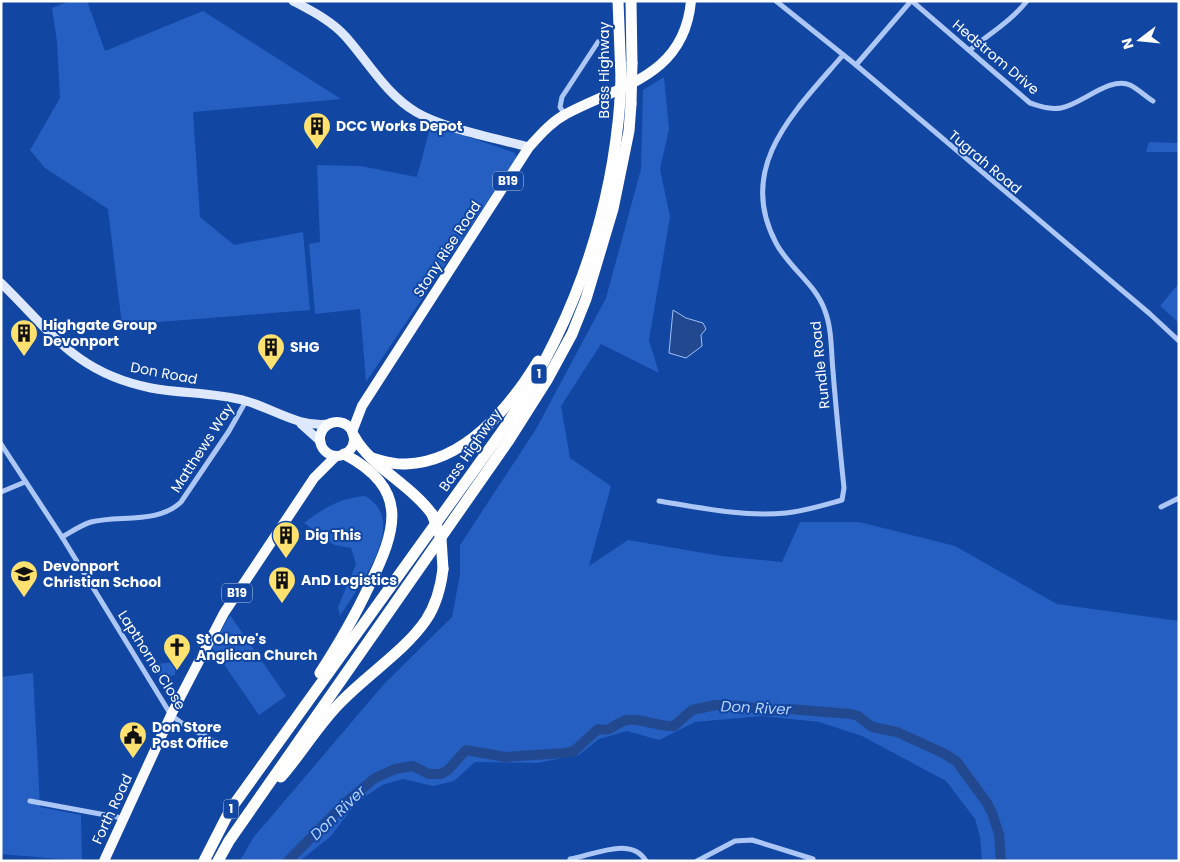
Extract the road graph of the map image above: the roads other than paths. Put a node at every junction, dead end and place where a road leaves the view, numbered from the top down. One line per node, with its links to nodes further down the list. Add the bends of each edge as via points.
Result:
1 (293, 1): 15 (main road, via 332,23 376,76 417,113)
2 (618, 1): 13 (highway, Bass Highway / 1, bridge, via 620,78)
3 (631, 1): 13 (highway, Bass Highway / 1, bridge, via 632,63)
4 (691, 1): 14 (main road, Stony Rise Road / B19, via 680,38 656,69 642,80)
5 (776, 1): 10 (street, Tugrah Road)
6 (911, 1): 9 (street, Hedstrom Drive); 11 (street)
7 (1027, 1): 9 (street, via 1014,17)
8 (598, 42): 14 (street, via 562,97 560,107)
9 (970, 50): 12 (street, Hedstrom Drive, via 1020,96 1046,108 1080,102 1113,84 1129,84)
10 (843, 55): 11 (street, Tugrah Road); 33 (street, Rundle Road, via 781,130 768,157 763,184 766,214 777,244 816,293 828,323 844,488 842,500 788,513 764,514)
11 (856, 65): 18 (street, Tugrah Road)
12 (1153, 101)
13 (626, 102): 16 (highway, Bass Highway / 1, via 600,222); 41 (highway, Bass Highway / 1, via 629,131 601,253 583,308 560,357 509,440)
14 (565, 114): 15 (main road, Stony Rise Road / B19)
15 (529, 147): 20 (main road, Stony Rise Road / B19)
16 (583, 277): 28 (highway, via 525,381 488,425 463,444 422,462 396,464); 38 (highway, Bass Highway / 1, via 558,338 519,406)
17 (1, 283): 19 (main road, Don Road, via 59,344 97,369 151,388)
18 (1179, 341)
19 (246, 401): 21 (main road, Don Road); 35 (street, Matthews Way, via 181,502 172,510 158,515 89,522)
20 (362, 406): 22 (main road, Stony Rise Road / B19); 24 (main road, Stony Rise Road / B19)
21 (294, 420): 23 (main road, Don Road, via 308,425); 26 (main road, Don Road)
22 (340, 422): 23 (main road, B19); 24 (main road, via 346,424)
23 (329, 424): 26 (main road, B19, via 322,431)
24 (353, 434): 27 (main road, B19, via 351,449); 28 (highway, via 358,445)
25 (1, 444): 30 (street, Lapthorne Close)
26 (322, 446): 27 (main road); 29 (main road, B19, via 322,461)
27 (340, 455): 29 (main road, B19); 38 (highway, via 372,472 384,488 392,512 390,541 338,644)
28 (372, 458): 41 (highway, bridge, via 421,500 432,514 441,538 444,569 441,586 427,619 412,637 324,719)
29 (314, 478): 36 (main road, B19, via 224,613)
30 (25, 482): 31 (street); 35 (street, Lapthorne Close)
31 (1, 492)
32 (1179, 498): 34 (street)
33 (659, 501)
34 (1161, 507)
35 (62, 536): 36 (street, Lapthorne Close)
36 (171, 715): 37 (street, Lapthorne Close); 40 (main road, Forth Road / B19)
37 (219, 744)
38 (266, 762): 45 (highway, Bass Highway / 1, via 230,810)
39 (30, 802): 40 (street)
40 (122, 818): 44 (main road, Forth Road / B19)
41 (235, 832): 46 (highway, Bass Highway / 1)
42 (570, 859): 47 (street, via 628,848 644,856)
43 (814, 859): 48 (street, via 752,840 735,841)
44 (104, 861)
45 (204, 861)
46 (218, 861)
47 (646, 861)
48 (697, 861)

